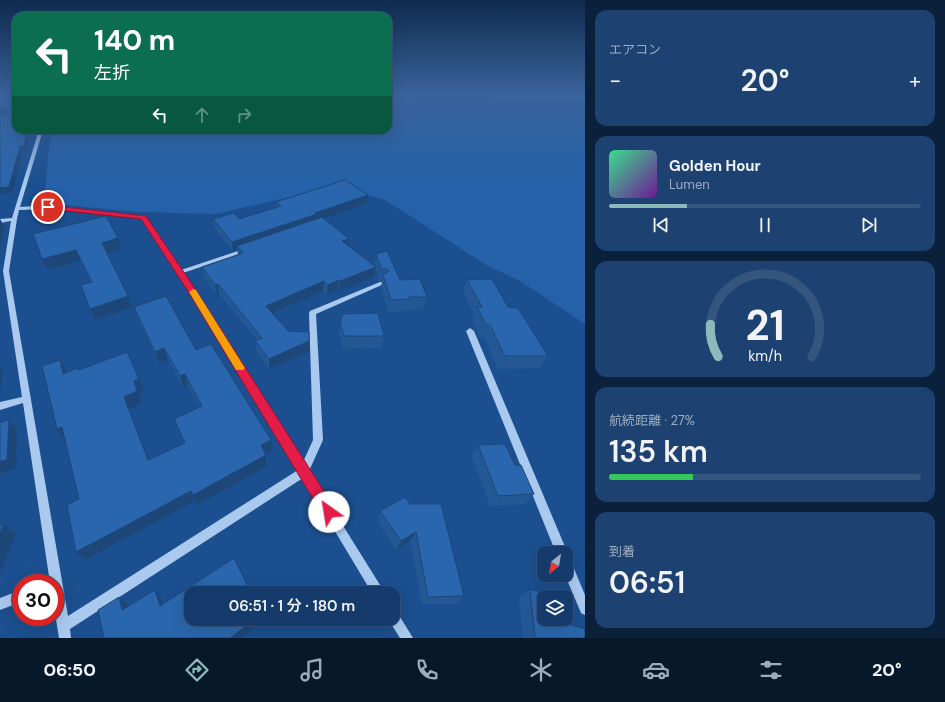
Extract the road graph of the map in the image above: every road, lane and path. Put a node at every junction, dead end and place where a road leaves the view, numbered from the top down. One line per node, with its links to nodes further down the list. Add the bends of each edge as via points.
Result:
1 (40, 134): 2 (street)
2 (17, 209): 3 (street); 6 (street, via 48,207 143,217)
3 (14, 219): 4 (street); 9 (street, via 6,271)
4 (0, 221)
5 (254, 247): 6 (street)
6 (180, 272): 11 (street)
7 (382, 283): 11 (street, via 312,313 318,440)
8 (470, 331): 12 (street)
9 (26, 399): 10 (street); 13 (street)
10 (0, 406)
11 (304, 472): 15 (street); 19 (street)
12 (559, 546)
13 (53, 574)
14 (573, 580): 18 (street)
15 (375, 586)
16 (12, 599): 17 (street)
17 (0, 604)
18 (585, 609)
19 (64, 625)
20 (63, 626): 22 (street)
21 (399, 626): 23 (street)
22 (65, 638)
23 (407, 638)

